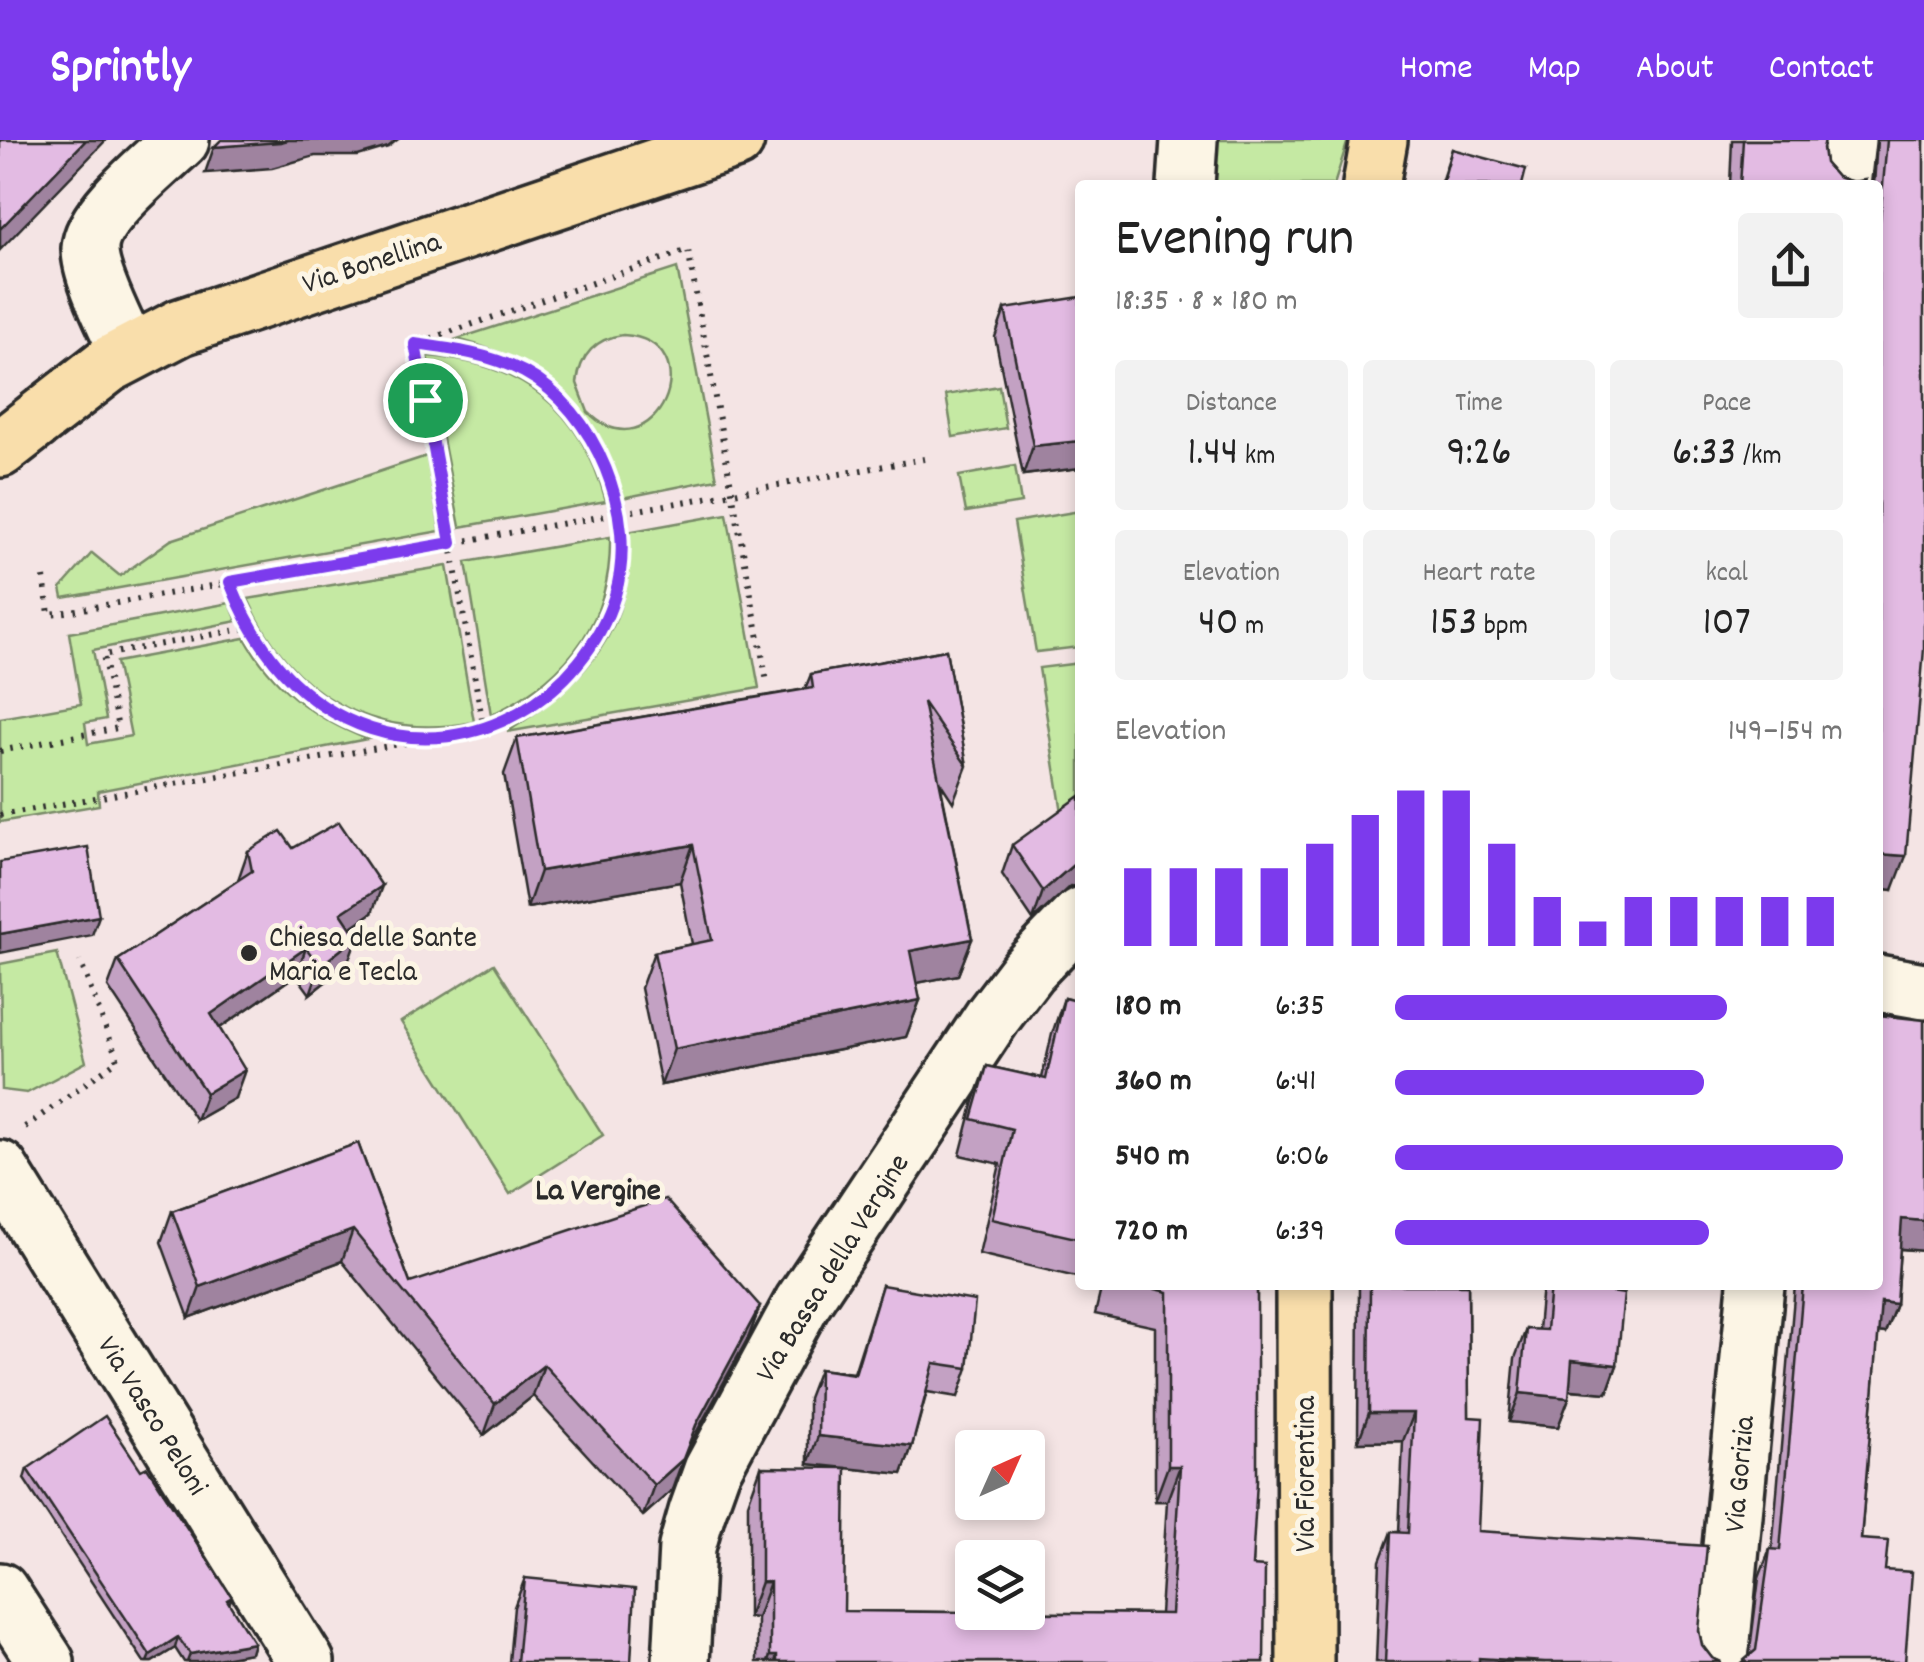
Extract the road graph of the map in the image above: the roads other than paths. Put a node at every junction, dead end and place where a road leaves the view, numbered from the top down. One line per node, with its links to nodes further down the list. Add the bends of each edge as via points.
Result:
1 (181, 140): 7 (street, via 106,213 91,241 94,269)
2 (736, 140): 7 (main road, Via Bonellina, via 263,297)
3 (1189, 140): 5 (street)
4 (1846, 140): 6 (street)
5 (1186, 180)
6 (1842, 180)
7 (128, 352): 8 (main road, Via Bonellina)
8 (10, 448)
9 (1075, 921): 18 (street, Via Bassa della Vergine, via 993,1016 784,1336 712,1470 687,1548)
10 (1883, 983): 11 (street)
11 (1924, 992)
12 (7, 1152): 17 (street, Via Vasco Peloni)
13 (1304, 1290): 19 (main road, Via Fiorentina)
14 (1756, 1290): 20 (street, Via Gorizia)
15 (0, 1590): 16 (street)
16 (46, 1662)
17 (306, 1662)
18 (680, 1662)
19 (1304, 1662)
20 (1720, 1662)

